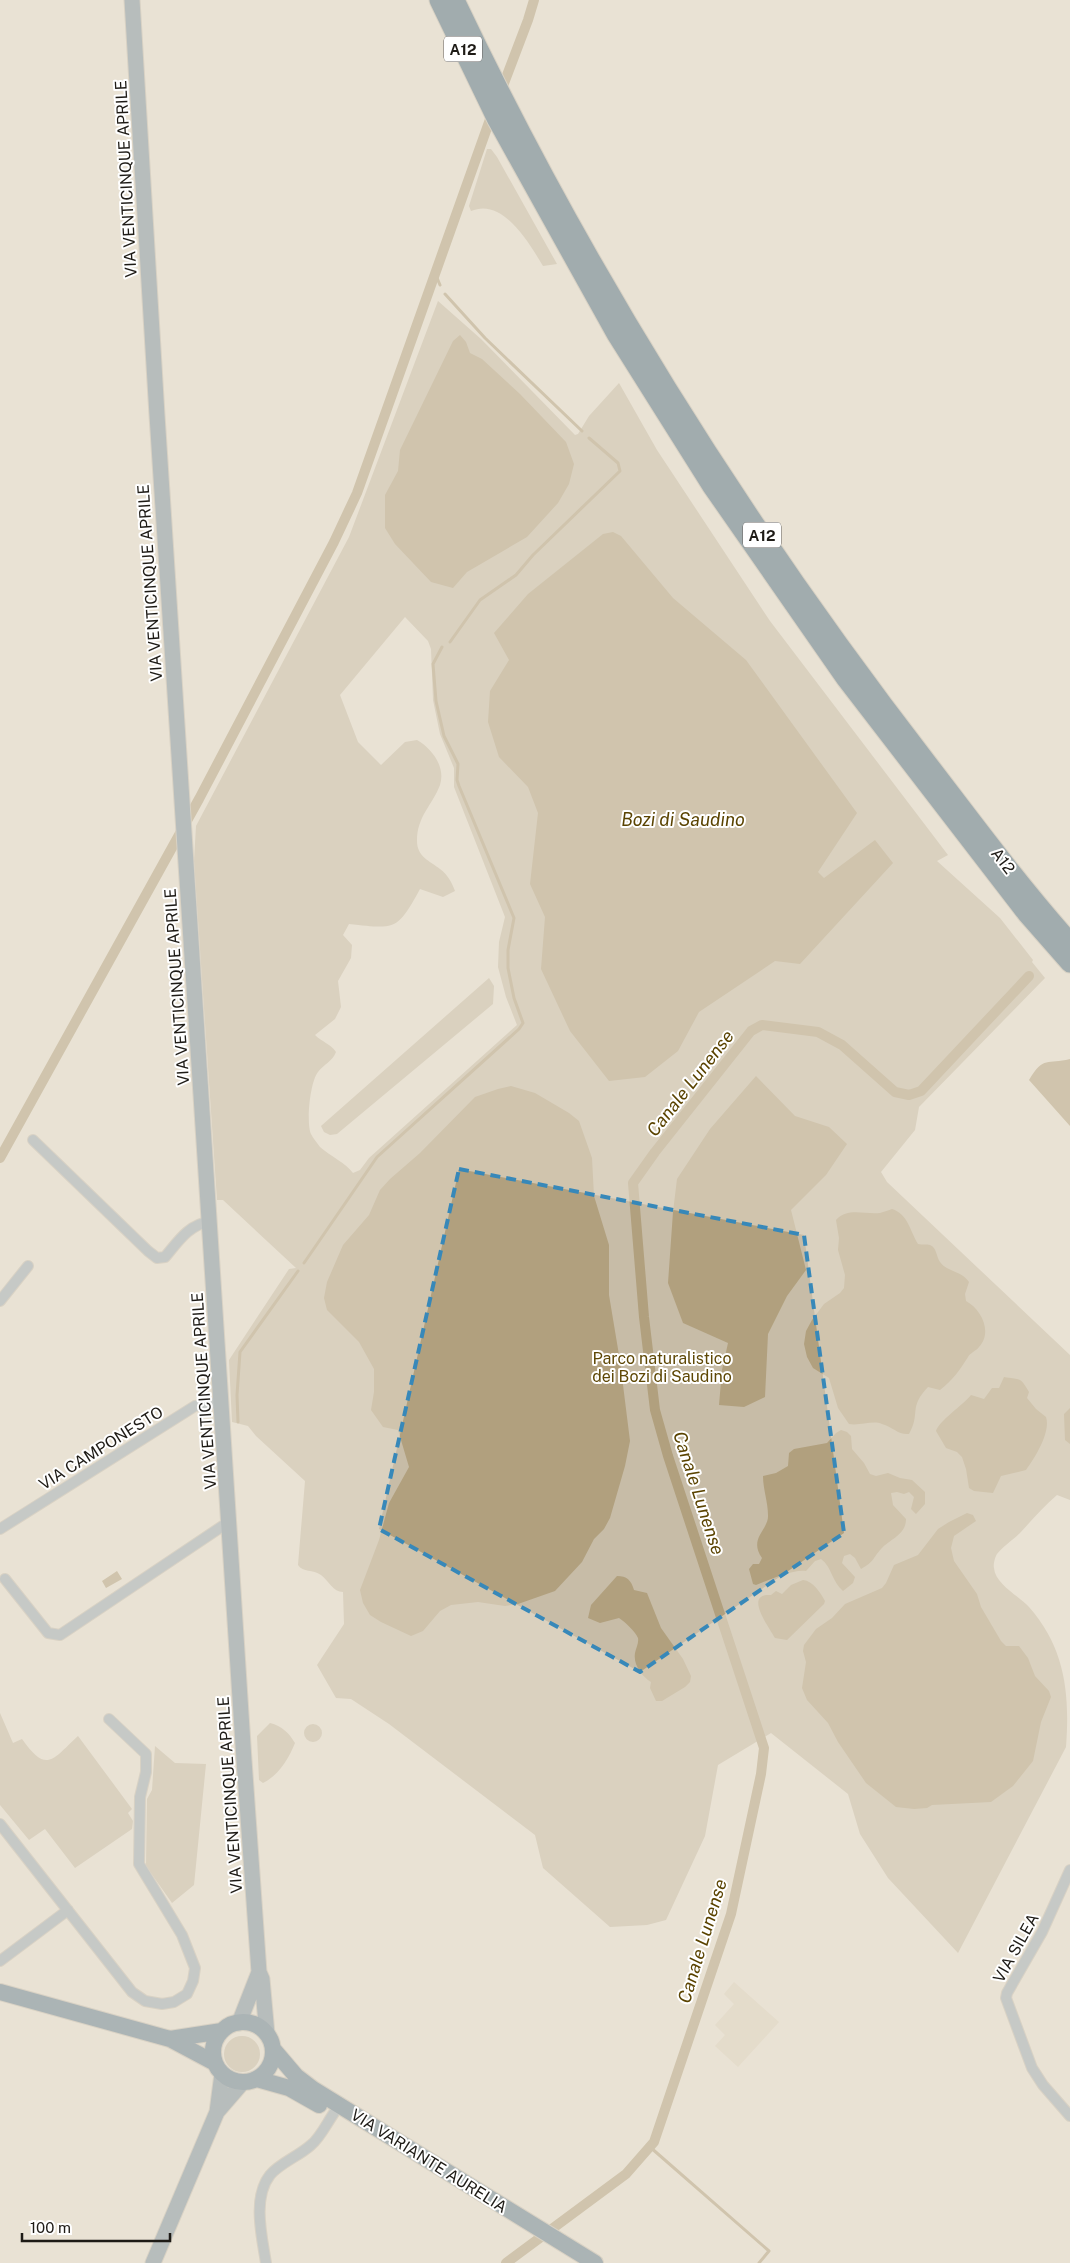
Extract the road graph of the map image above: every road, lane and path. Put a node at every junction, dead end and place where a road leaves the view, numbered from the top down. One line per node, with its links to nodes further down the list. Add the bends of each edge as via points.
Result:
1 (132, 0): 8 (main road, VIA VENTICINQUE APRILE)
2 (439, 0): 4 (highway, A12)
3 (455, 0): 4 (highway, A12, via 491,76)
4 (494, 97): 5 (highway, A12 / A12, via 626,324 720,474 854,668 1036,904); 6 (highway, A12 / A12, via 497,120 616,334 711,485 846,680 1027,914)
5 (1070, 942)
6 (1070, 963)
7 (33, 1140): 8 (street, via 157,1258 165,1257 187,1231)
8 (209, 1222): 11 (main road, VIA VENTICINQUE APRILE)
9 (28, 1266): 10 (street)
10 (0, 1301)
11 (222, 1402): 12 (main road, VIA VENTICINQUE APRILE); 13 (street, VIA CAMPONESTO, via 195,1406)
12 (230, 1521): 14 (street, via 60,1635 48,1632); 20 (main road, VIA VENTICINQUE APRILE)
13 (0, 1529)
14 (5, 1579)
15 (109, 1719): 18 (street, via 146,1754 140,1797 139,1864 182,1935 195,1968 187,1994 174,2002 162,2004 145,2001 132,1992)
16 (0, 1824): 18 (street)
17 (1070, 1870): 30 (street, VIA SILEA, via 1054,1910 1006,1998 1032,2068)
18 (68, 1910): 19 (street)
19 (0, 1962)
20 (259, 1972): 22 (main road, VIA VENTICINQUE APRILE); 25 (main road, VIA VENTICINQUE APRILE)
21 (0, 1992): 24 (main road)
22 (240, 2022): 23 (main road); 25 (main road, via 259,2027)
23 (222, 2031): 24 (main road); 26 (main road, via 214,2046)
24 (170, 2039): 26 (main road)
25 (270, 2041): 27 (main road, via 270,2066); 31 (main road, VIA VARIANTE AURELIA, via 296,2076 312,2089)
26 (219, 2068): 27 (main road, via 228,2078); 28 (main road)
27 (250, 2081): 28 (main road); 29 (main road, VIA VARIANTE AURELIA, via 288,2088)
28 (217, 2112): 33 (main road)
29 (334, 2114): 31 (main road, VIA VARIANTE AURELIA); 34 (street, via 313,2144 271,2174 265,2184 261,2229)
30 (1070, 2116)
31 (526, 2226): 32 (main road, VIA VARIANTE AURELIA)
32 (555, 2244): 35 (main road, VIA VARIANTE AURELIA); 36 (main road, VIA VARIANTE AURELIA)
33 (153, 2263)
34 (266, 2263)
35 (579, 2263)
36 (594, 2263)

